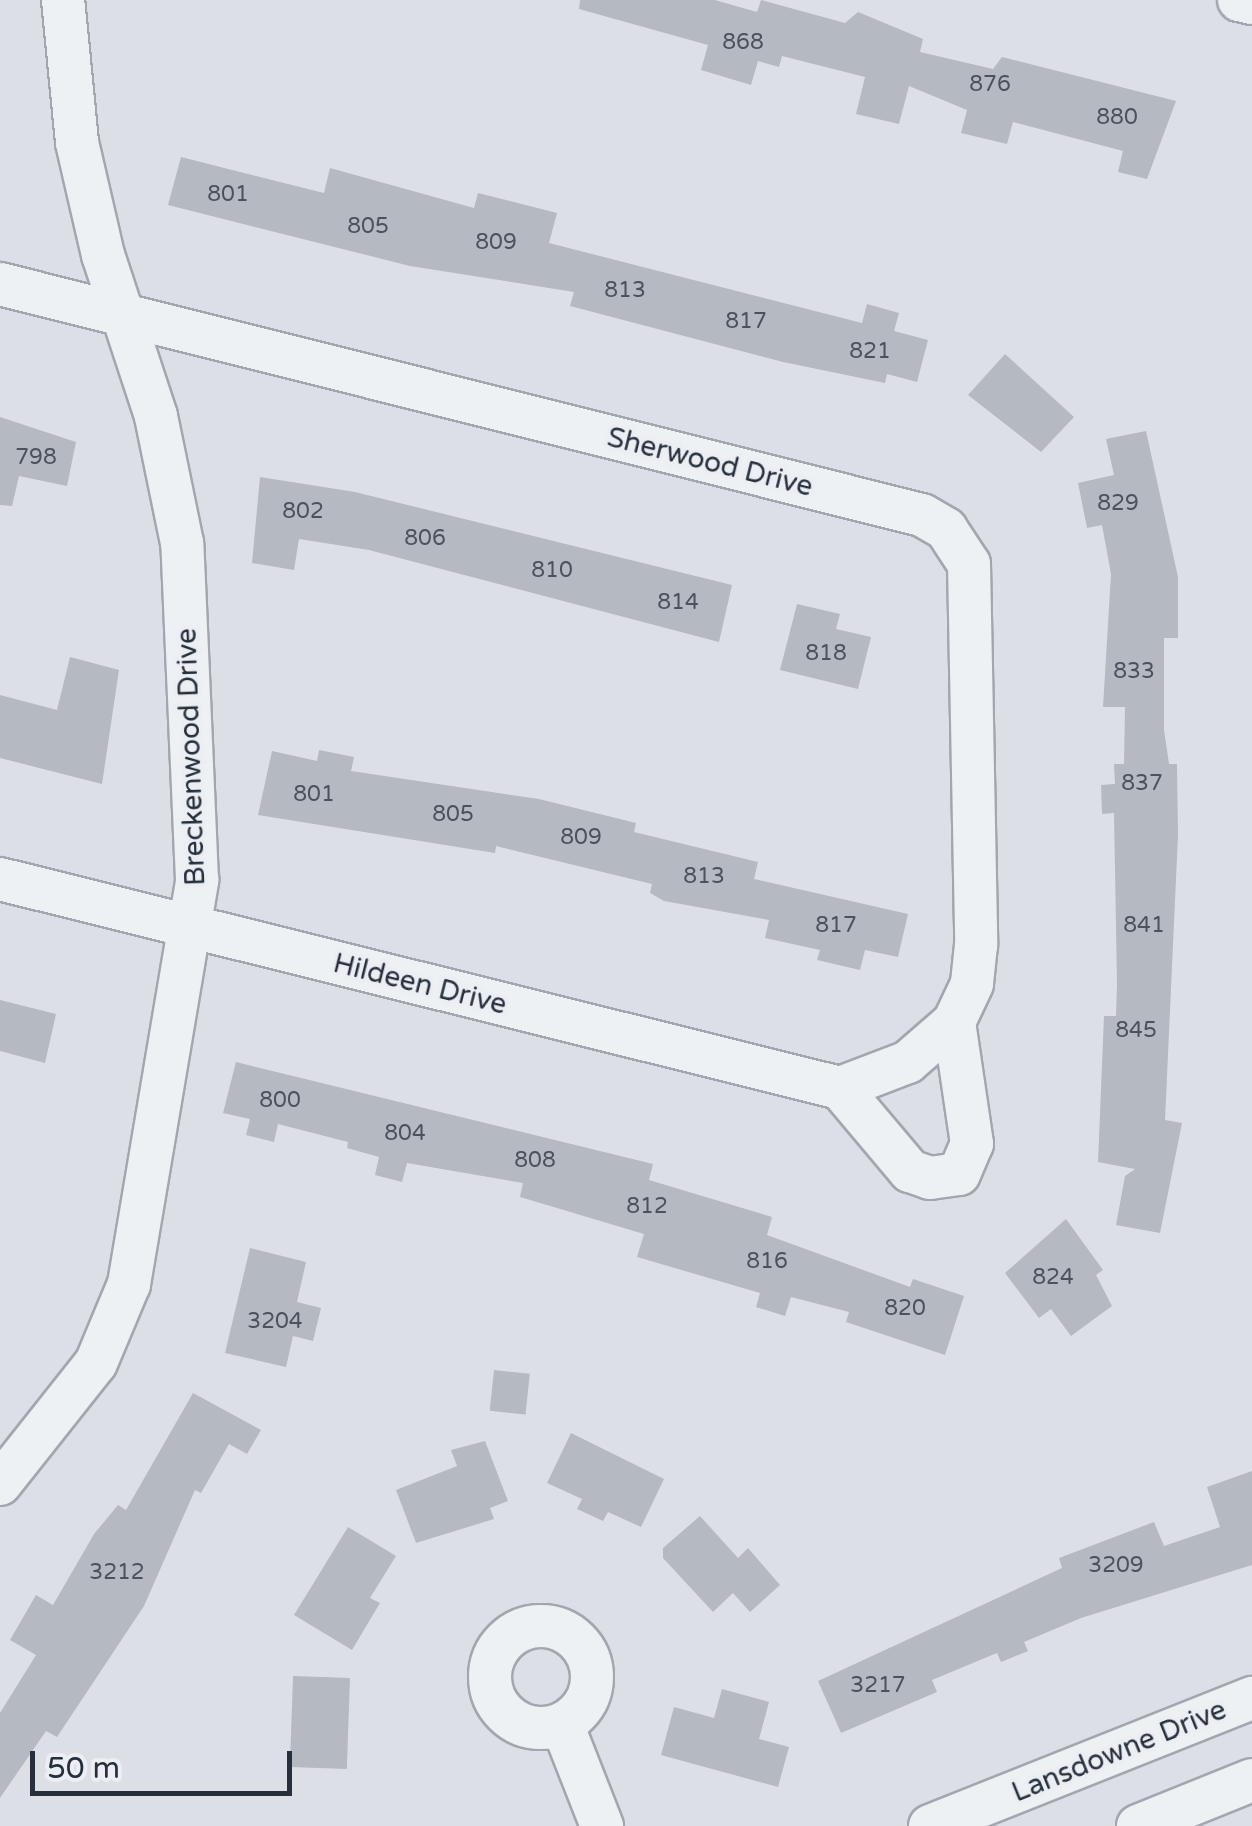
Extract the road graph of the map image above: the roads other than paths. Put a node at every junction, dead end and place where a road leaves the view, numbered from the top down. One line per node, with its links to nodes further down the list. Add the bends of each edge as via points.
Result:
1 (63, 0): 5 (street, Breckenwood Drive, via 77,142)
2 (1240, 0): 3 (street)
3 (1252, 3)
4 (0, 284): 5 (street, Sherwood Drive)
5 (124, 316): 7 (street, Breckenwood Drive, via 182,543 196,770); 8 (street, Sherwood Drive, via 922,515 946,529 969,564 974,692 976,945)
6 (0, 879): 7 (street, Hildeen Drive)
7 (192, 927): 9 (street, Hildeen Drive); 10 (street, Breckenwood Drive, via 129,1284 96,1363)
8 (958, 1014): 9 (street, via 908,1062); 9 (street, via 972,1144 959,1174 930,1178 910,1171)
9 (840, 1088)
10 (0, 1484)
11 (1252, 1698): 15 (street, Lansdowne Drive)
12 (562, 1724): 14 (street)
13 (1252, 1780): 16 (street)
14 (602, 1826)
15 (930, 1826)
16 (1138, 1826)

